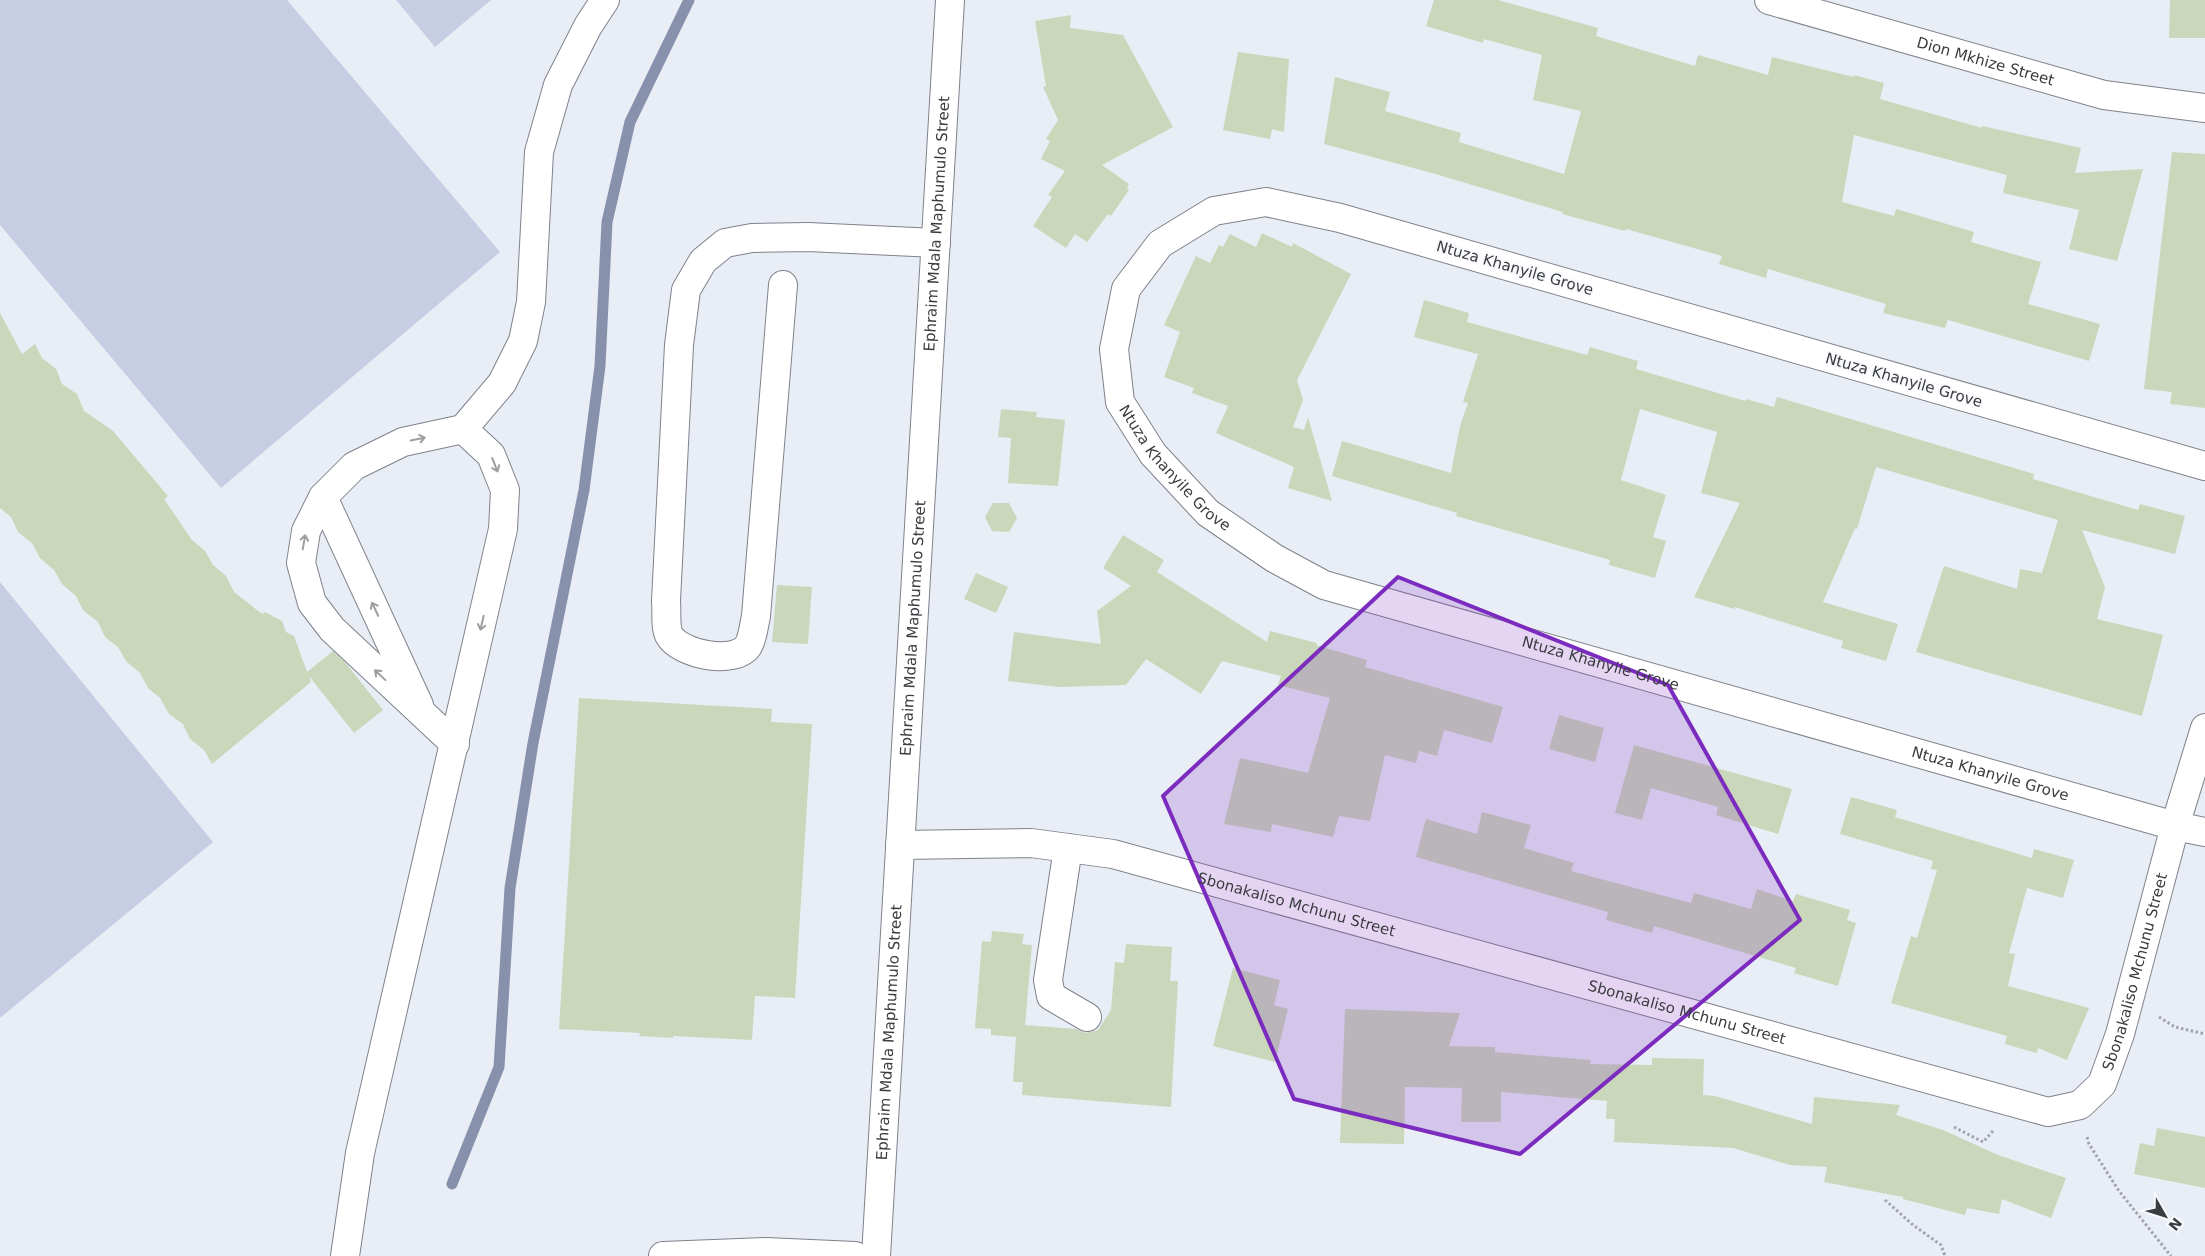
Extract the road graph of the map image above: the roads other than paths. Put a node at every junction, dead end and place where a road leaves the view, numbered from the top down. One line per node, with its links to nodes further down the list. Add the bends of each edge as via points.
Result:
1 (605, 0): 7 (street, via 558,85 539,152 531,302 522,341 502,383)
2 (950, 0): 5 (street, Ephraim Mdala Maphumulo Street)
3 (1769, 0): 4 (street, Dion Mkhize Street, via 2104,95)
4 (2205, 108)
5 (936, 243): 6 (street, via 808,237 752,238 725,243 703,261 686,290 679,345 666,601 668,635 680,648 699,654 735,655 748,646 756,616); 15 (street, Ephraim Mdala Maphumulo Street)
6 (783, 285)
7 (463, 429): 9 (street, one-way to 7, via 354,466 402,442); 12 (street, one-way to 12, via 491,455 506,490 504,529)
8 (2205, 466): 13 (street, Ntuza Khanyile Grove, via 1340,218 1266,202 1214,212 1160,244 1126,289 1114,349 1120,402 1153,454 1208,513 1274,558 1324,584)
9 (323, 497): 10 (street, one-way to 9); 10 (street, one-way to 9, via 332,630 312,603 301,563 306,531)
10 (425, 717): 12 (street)
11 (2205, 728): 13 (street, Sbonakaliso Mchunu Street)
12 (455, 744): 18 (street, via 360,1153)
13 (2175, 826): 14 (street, Ntuza Khanyile Grove); 16 (street, Sbonakaliso Mchunu Street, via 2120,1034 2102,1084 2080,1105 2048,1112 1113,854)
14 (2205, 832)
15 (900, 845): 16 (street, Sbonakaliso Mchunu Street, via 1031,843); 21 (street, Ephraim Mdala Maphumulo Street)
16 (1068, 848): 17 (street, via 1048,980 1051,996)
17 (1086, 1016)
18 (345, 1256)
19 (663, 1256): 20 (street, via 766,1252)
20 (856, 1256)
21 (876, 1256)

